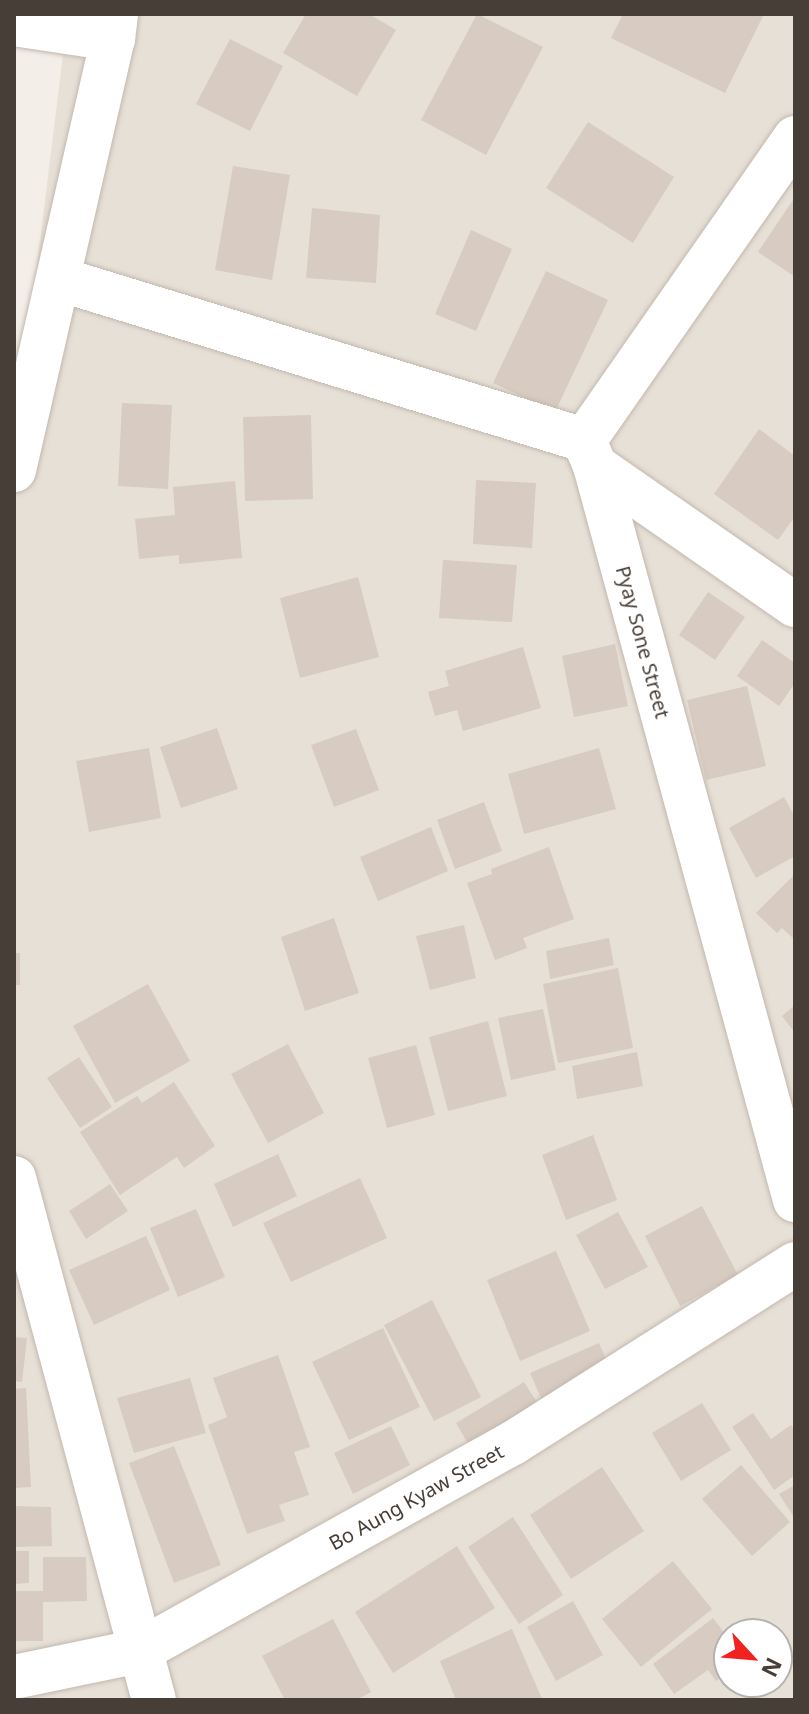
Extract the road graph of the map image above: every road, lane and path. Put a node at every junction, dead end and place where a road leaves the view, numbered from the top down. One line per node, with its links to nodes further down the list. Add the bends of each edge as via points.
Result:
1 (14, 24): 2 (street)
2 (105, 29): 4 (street)
3 (795, 138): 5 (street)
4 (59, 279): 5 (street); 6 (street)
5 (590, 453): 7 (street); 9 (street, Pyay Sone Street)
6 (14, 470)
7 (795, 605)
8 (14, 1178): 11 (street)
9 (795, 1200)
10 (795, 1264): 11 (street, Bo Aung Kyaw Street, via 513,1443)
11 (139, 1651): 12 (street, Bo Aung Kyaw Street); 13 (street)
12 (14, 1677)
13 (154, 1700)

